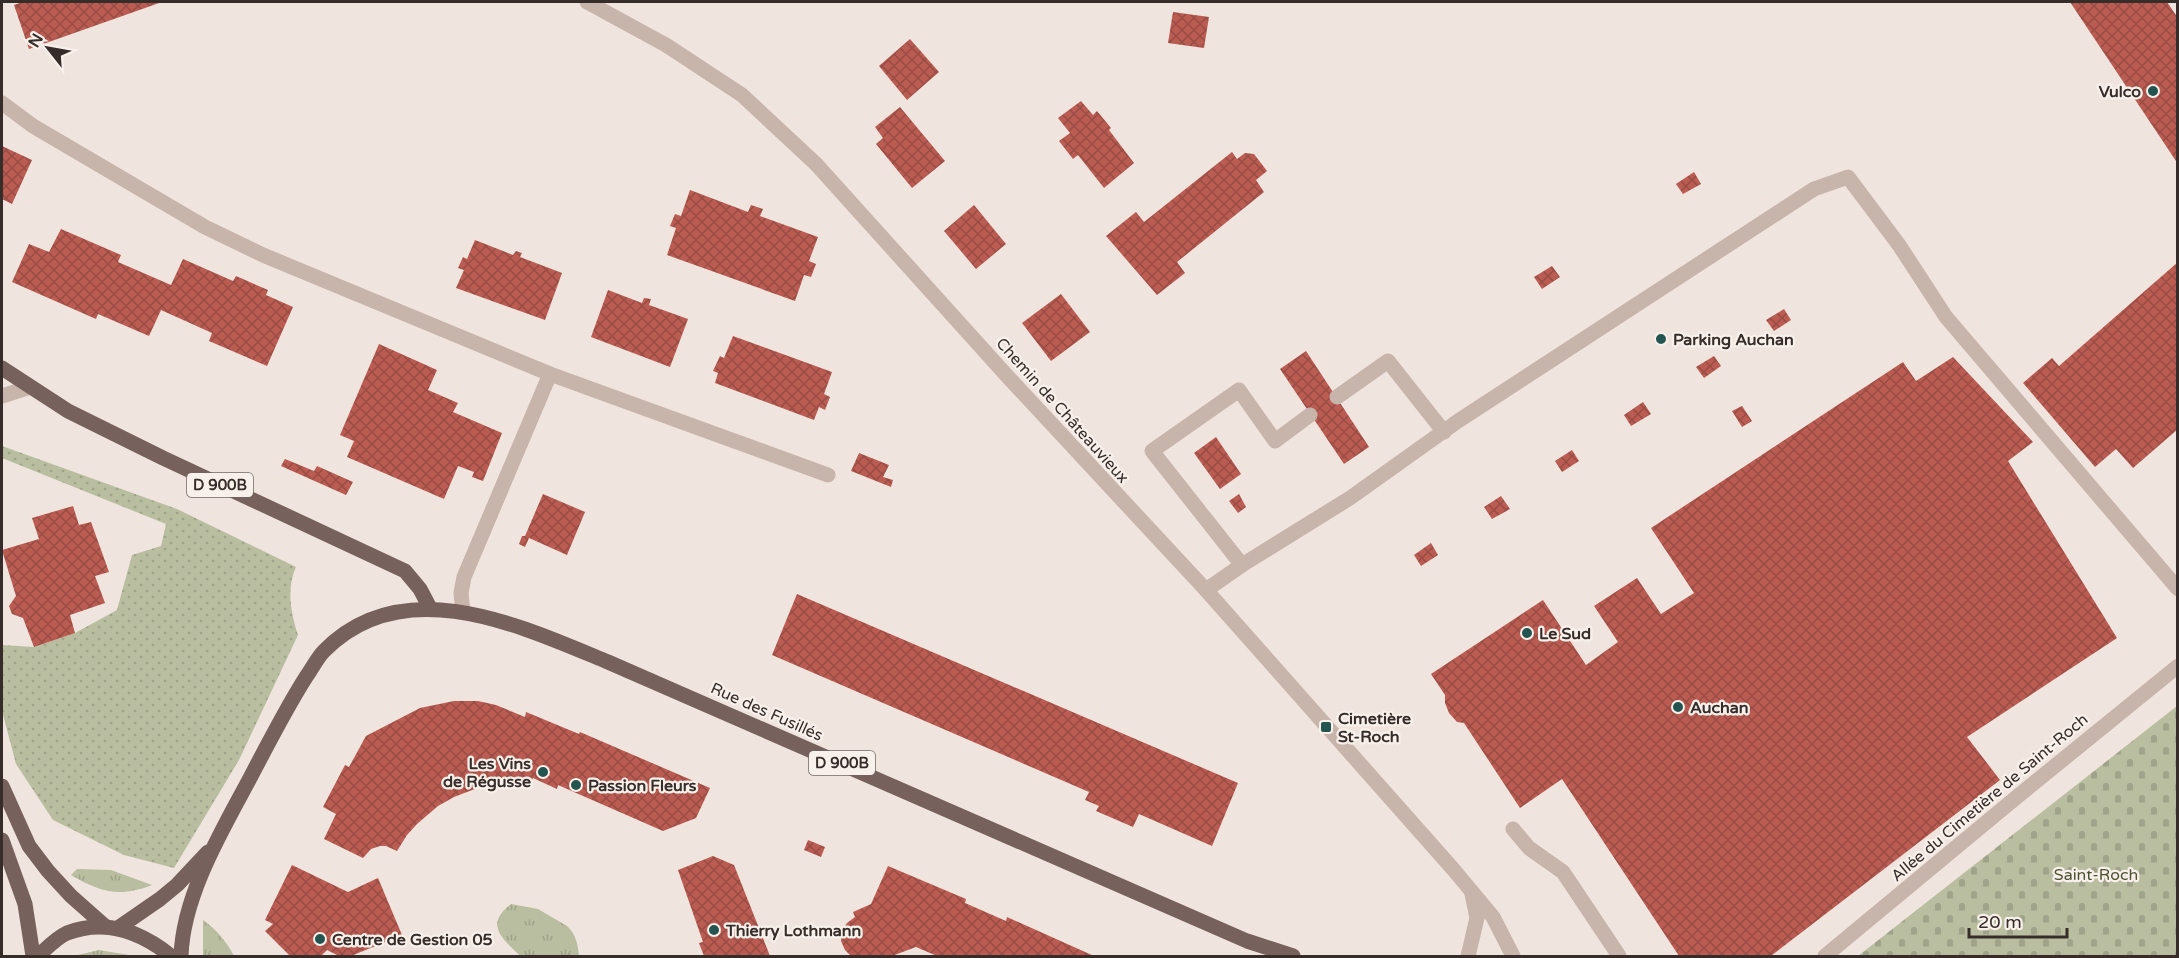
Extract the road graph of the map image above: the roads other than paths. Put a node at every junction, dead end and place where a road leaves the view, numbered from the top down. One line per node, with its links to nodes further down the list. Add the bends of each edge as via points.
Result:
1 (587, 2): 13 (street, Chemin de Châteauvieux, via 666,45 742,95 816,164)
2 (2, 103): 4 (street, via 33,126 205,227 263,255)
3 (2, 368): 5 (main road, D 900B)
4 (550, 374): 10 (street); 15 (street, via 464,577)
5 (30, 387): 6 (street); 14 (main road, D 900B, via 68,411 163,458 405,571)
6 (2, 396)
7 (1336, 398): 9 (street, via 1388,362)
8 (1311, 415): 11 (street, via 1275,441 1239,390 1152,451)
9 (1444, 432): 11 (street, via 1350,498); 12 (street, via 1814,189 1848,177 1946,317)
10 (828, 476)
11 (1242, 565): 13 (street)
12 (2178, 589)
13 (1206, 590): 21 (street, Chemin de Châteauvieux)
14 (430, 608): 15 (main road, Rue des Fusillés / D 900B); 20 (main road, Rue des Fusillés, via 386,615 361,624 322,652)
15 (463, 612): 23 (main road, Rue des Fusillés / D 900B, via 543,635 608,662)
16 (2178, 666): 33 (street, Allée du Cimetière de Saint-Roch)
17 (2, 786): 22 (main road, via 29,846 48,871 71,896)
18 (1514, 829): 32 (street, via 1528,848 1563,872)
19 (2, 840): 24 (main road, via 25,904)
20 (214, 845): 22 (main road, via 160,899); 27 (main road, via 194,897)
21 (1472, 891): 30 (street, via 1477,918); 31 (street, Chemin de Châteauvieux, via 1493,917)
22 (112, 927): 25 (main road, via 66,934); 26 (main road, via 136,933)
23 (1247, 940): 28 (main road, Rue des Fusillés / D 900B); 29 (main road, Rue des Fusillés / D 900B)
24 (33, 957)
25 (38, 957)
26 (171, 957)
27 (181, 957)
28 (1271, 957)
29 (1293, 957)
30 (1468, 957)
31 (1514, 957)
32 (1619, 957)
33 (1825, 957)

